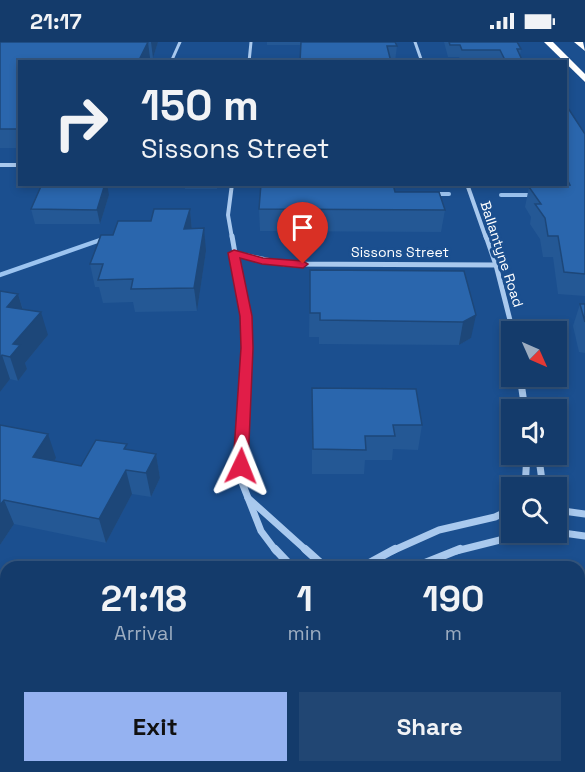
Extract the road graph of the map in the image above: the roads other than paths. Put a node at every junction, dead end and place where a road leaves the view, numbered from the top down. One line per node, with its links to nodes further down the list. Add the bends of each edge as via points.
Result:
1 (180, 42): 8 (street)
2 (251, 42): 9 (street)
3 (415, 42): 10 (street)
4 (549, 42): 12 (highway)
5 (578, 42): 6 (highway)
6 (585, 48)
7 (571, 50): 13 (highway)
8 (172, 60)
9 (249, 60)
10 (421, 60)
11 (567, 60): 14 (highway)
12 (567, 60)
13 (585, 67)
14 (585, 79)
15 (0, 165): 16 (street)
16 (18, 165)
17 (232, 186): 19 (street, via 228,214)
18 (468, 186): 20 (street, Ballantyne Road)
19 (234, 253): 20 (street, Sissons Street, via 285,264); 22 (street, via 246,316 241,451)
20 (496, 265): 21 (street, Ballantyne Road)
21 (510, 321)
22 (245, 495): 31 (street, via 268,542); 32 (street)
23 (567, 510): 25 (street)
24 (567, 512): 25 (street)
25 (574, 513): 26 (street)
26 (585, 514)
27 (501, 515): 33 (street, via 440,530)
28 (567, 534): 29 (street)
29 (585, 536)
30 (501, 537): 34 (street)
31 (286, 561)
32 (318, 561)
33 (373, 561)
34 (430, 561)

